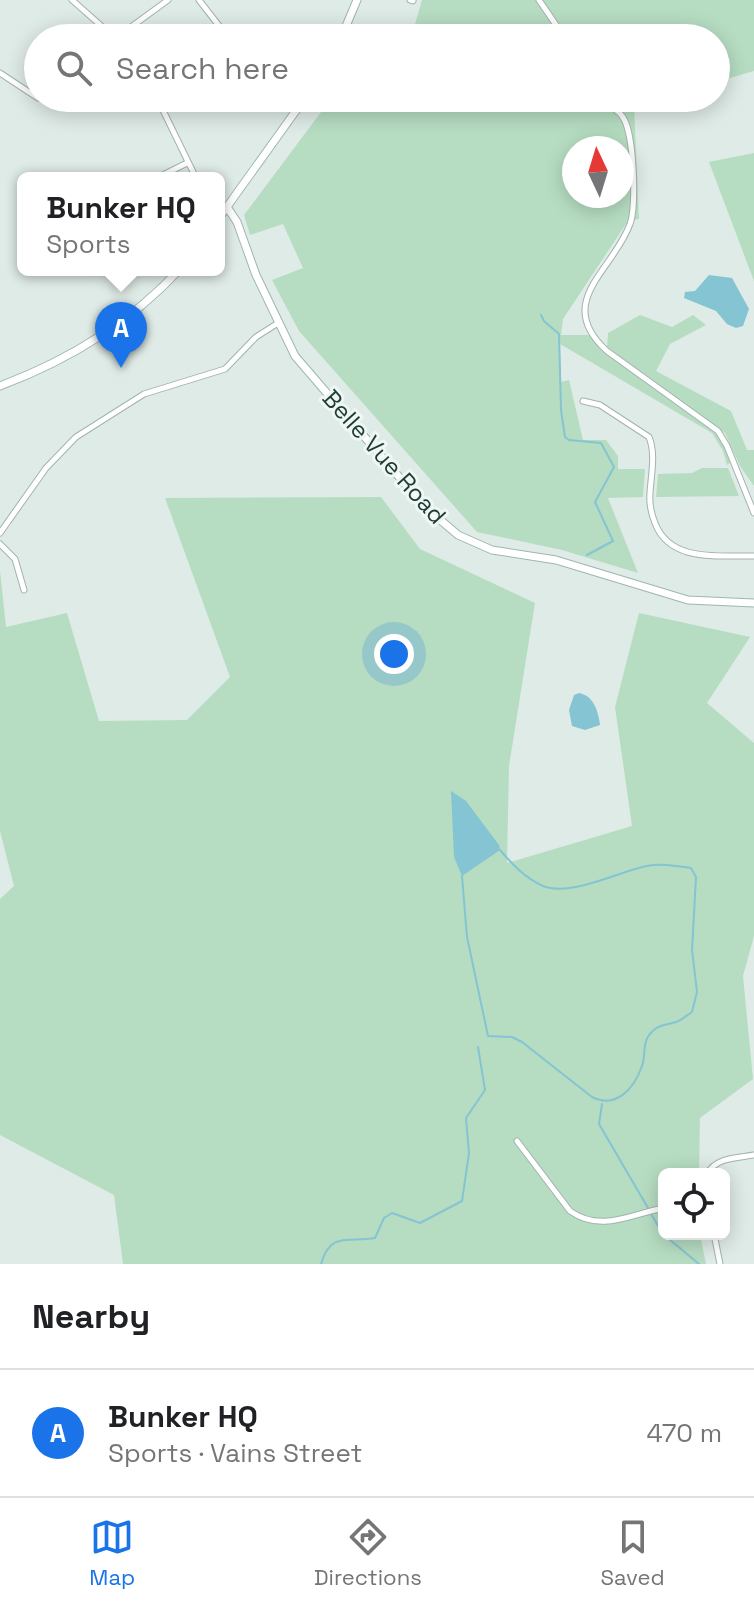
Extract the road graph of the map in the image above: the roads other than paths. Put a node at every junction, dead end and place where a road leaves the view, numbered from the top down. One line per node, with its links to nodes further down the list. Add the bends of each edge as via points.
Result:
1 (72, 0): 6 (street)
2 (168, 0): 7 (street)
3 (199, 0): 8 (street)
4 (357, 0): 9 (street)
5 (539, 0): 10 (street)
6 (99, 24)
7 (135, 24)
8 (218, 24)
9 (347, 24)
10 (555, 24)
11 (0, 73): 12 (street)
12 (24, 89)
13 (163, 112): 16 (street)
14 (295, 112): 19 (street)
15 (618, 112): 25 (street, via 626,123 632,220 589,294 584,310 587,327 607,351 718,431)
16 (187, 163): 17 (street); 18 (street)
17 (169, 172)
18 (192, 172)
19 (225, 208)
20 (225, 214): 22 (street, Belle Vue Road, via 237,222)
21 (173, 276): 23 (street, via 141,308 91,343)
22 (278, 323): 26 (street, via 221,372 144,394 76,437 46,468); 30 (street, Belle Vue Road, via 295,356 324,392 424,506 458,535 492,550 556,560 688,600)
23 (0, 386)
24 (583, 401): 28 (street, via 600,405 649,437 650,508 666,543 696,554)
25 (754, 513)
26 (0, 533)
27 (0, 544): 29 (street, via 15,559)
28 (754, 556)
29 (24, 590)
30 (754, 603)
31 (517, 1141): 34 (street, via 580,1218 610,1222)
32 (754, 1155): 33 (street, via 722,1160)
33 (710, 1168)
34 (658, 1210)
35 (715, 1240): 36 (street)
36 (720, 1264)

